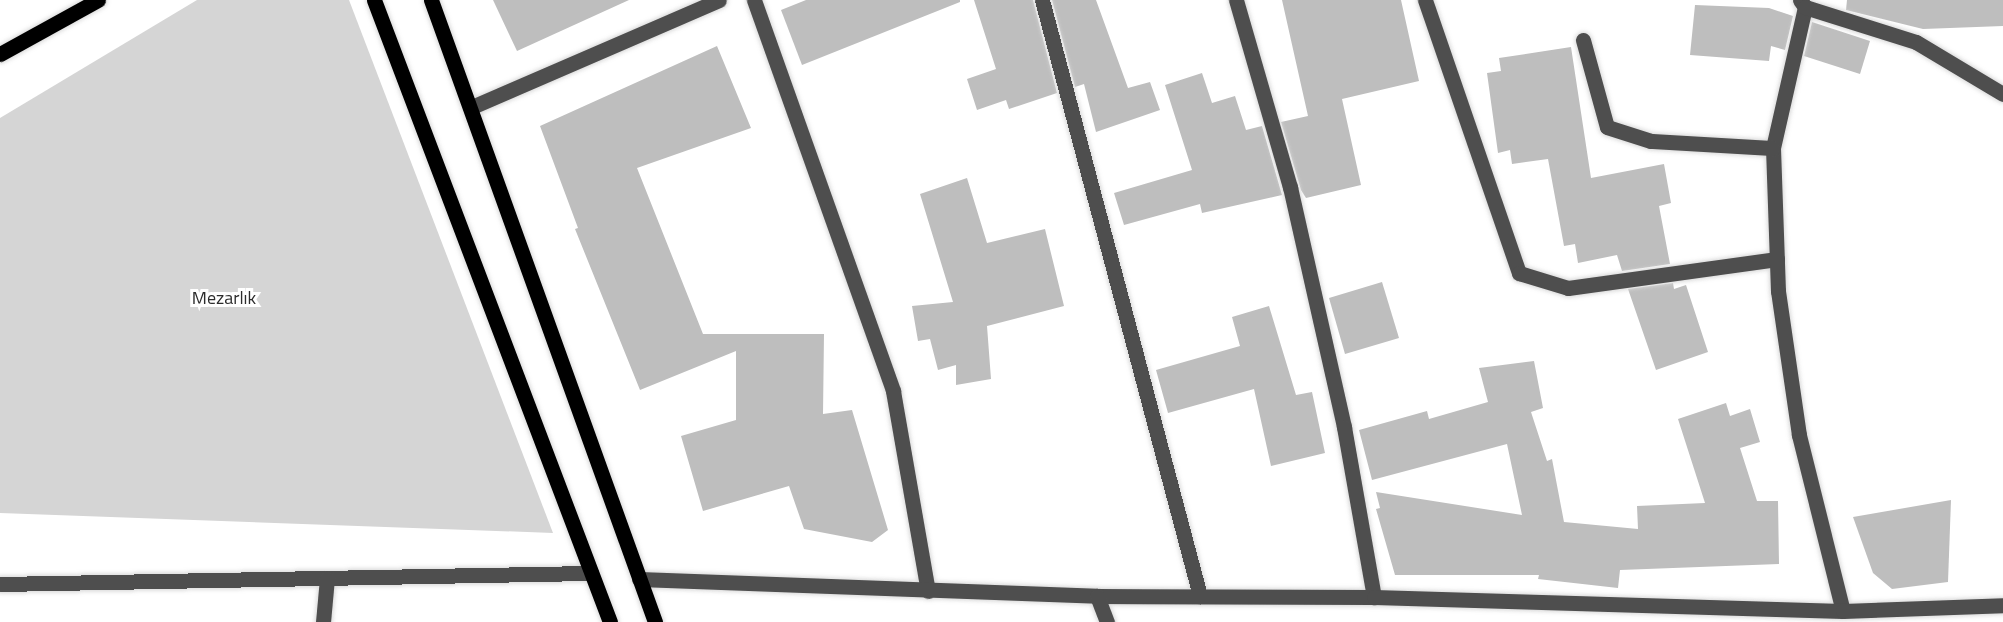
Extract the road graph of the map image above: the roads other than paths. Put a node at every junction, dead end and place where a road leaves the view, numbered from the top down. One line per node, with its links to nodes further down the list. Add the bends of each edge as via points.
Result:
1 (98, 0): 11 (main road)
2 (374, 0): 16 (main road)
3 (431, 0): 13 (main road)
4 (719, 0): 13 (street)
5 (754, 0): 20 (street, via 893,391)
6 (1042, 0): 22 (street)
7 (1236, 0): 23 (street, via 1290,187 1344,427)
8 (1425, 0): 15 (street, via 1519,273 1568,288)
9 (1803, 4): 12 (street, via 1916,42); 14 (street)
10 (1582, 40): 14 (street, via 1607,127 1651,141)
11 (0, 54)
12 (2003, 94)
13 (472, 107): 18 (main road)
14 (1773, 148): 15 (street)
15 (1777, 259): 25 (street, via 1799,435)
16 (591, 573): 17 (street); 28 (main road)
17 (327, 578): 19 (street); 27 (street)
18 (639, 579): 20 (street); 29 (main road)
19 (0, 584)
20 (928, 591): 21 (street)
21 (1097, 596): 22 (street); 30 (street)
22 (1200, 596): 23 (street)
23 (1374, 597): 26 (street)
24 (2003, 605): 25 (street)
25 (1843, 611): 26 (street)
26 (1797, 615)
27 (323, 622)
28 (610, 622)
29 (655, 622)
30 (1107, 622)

